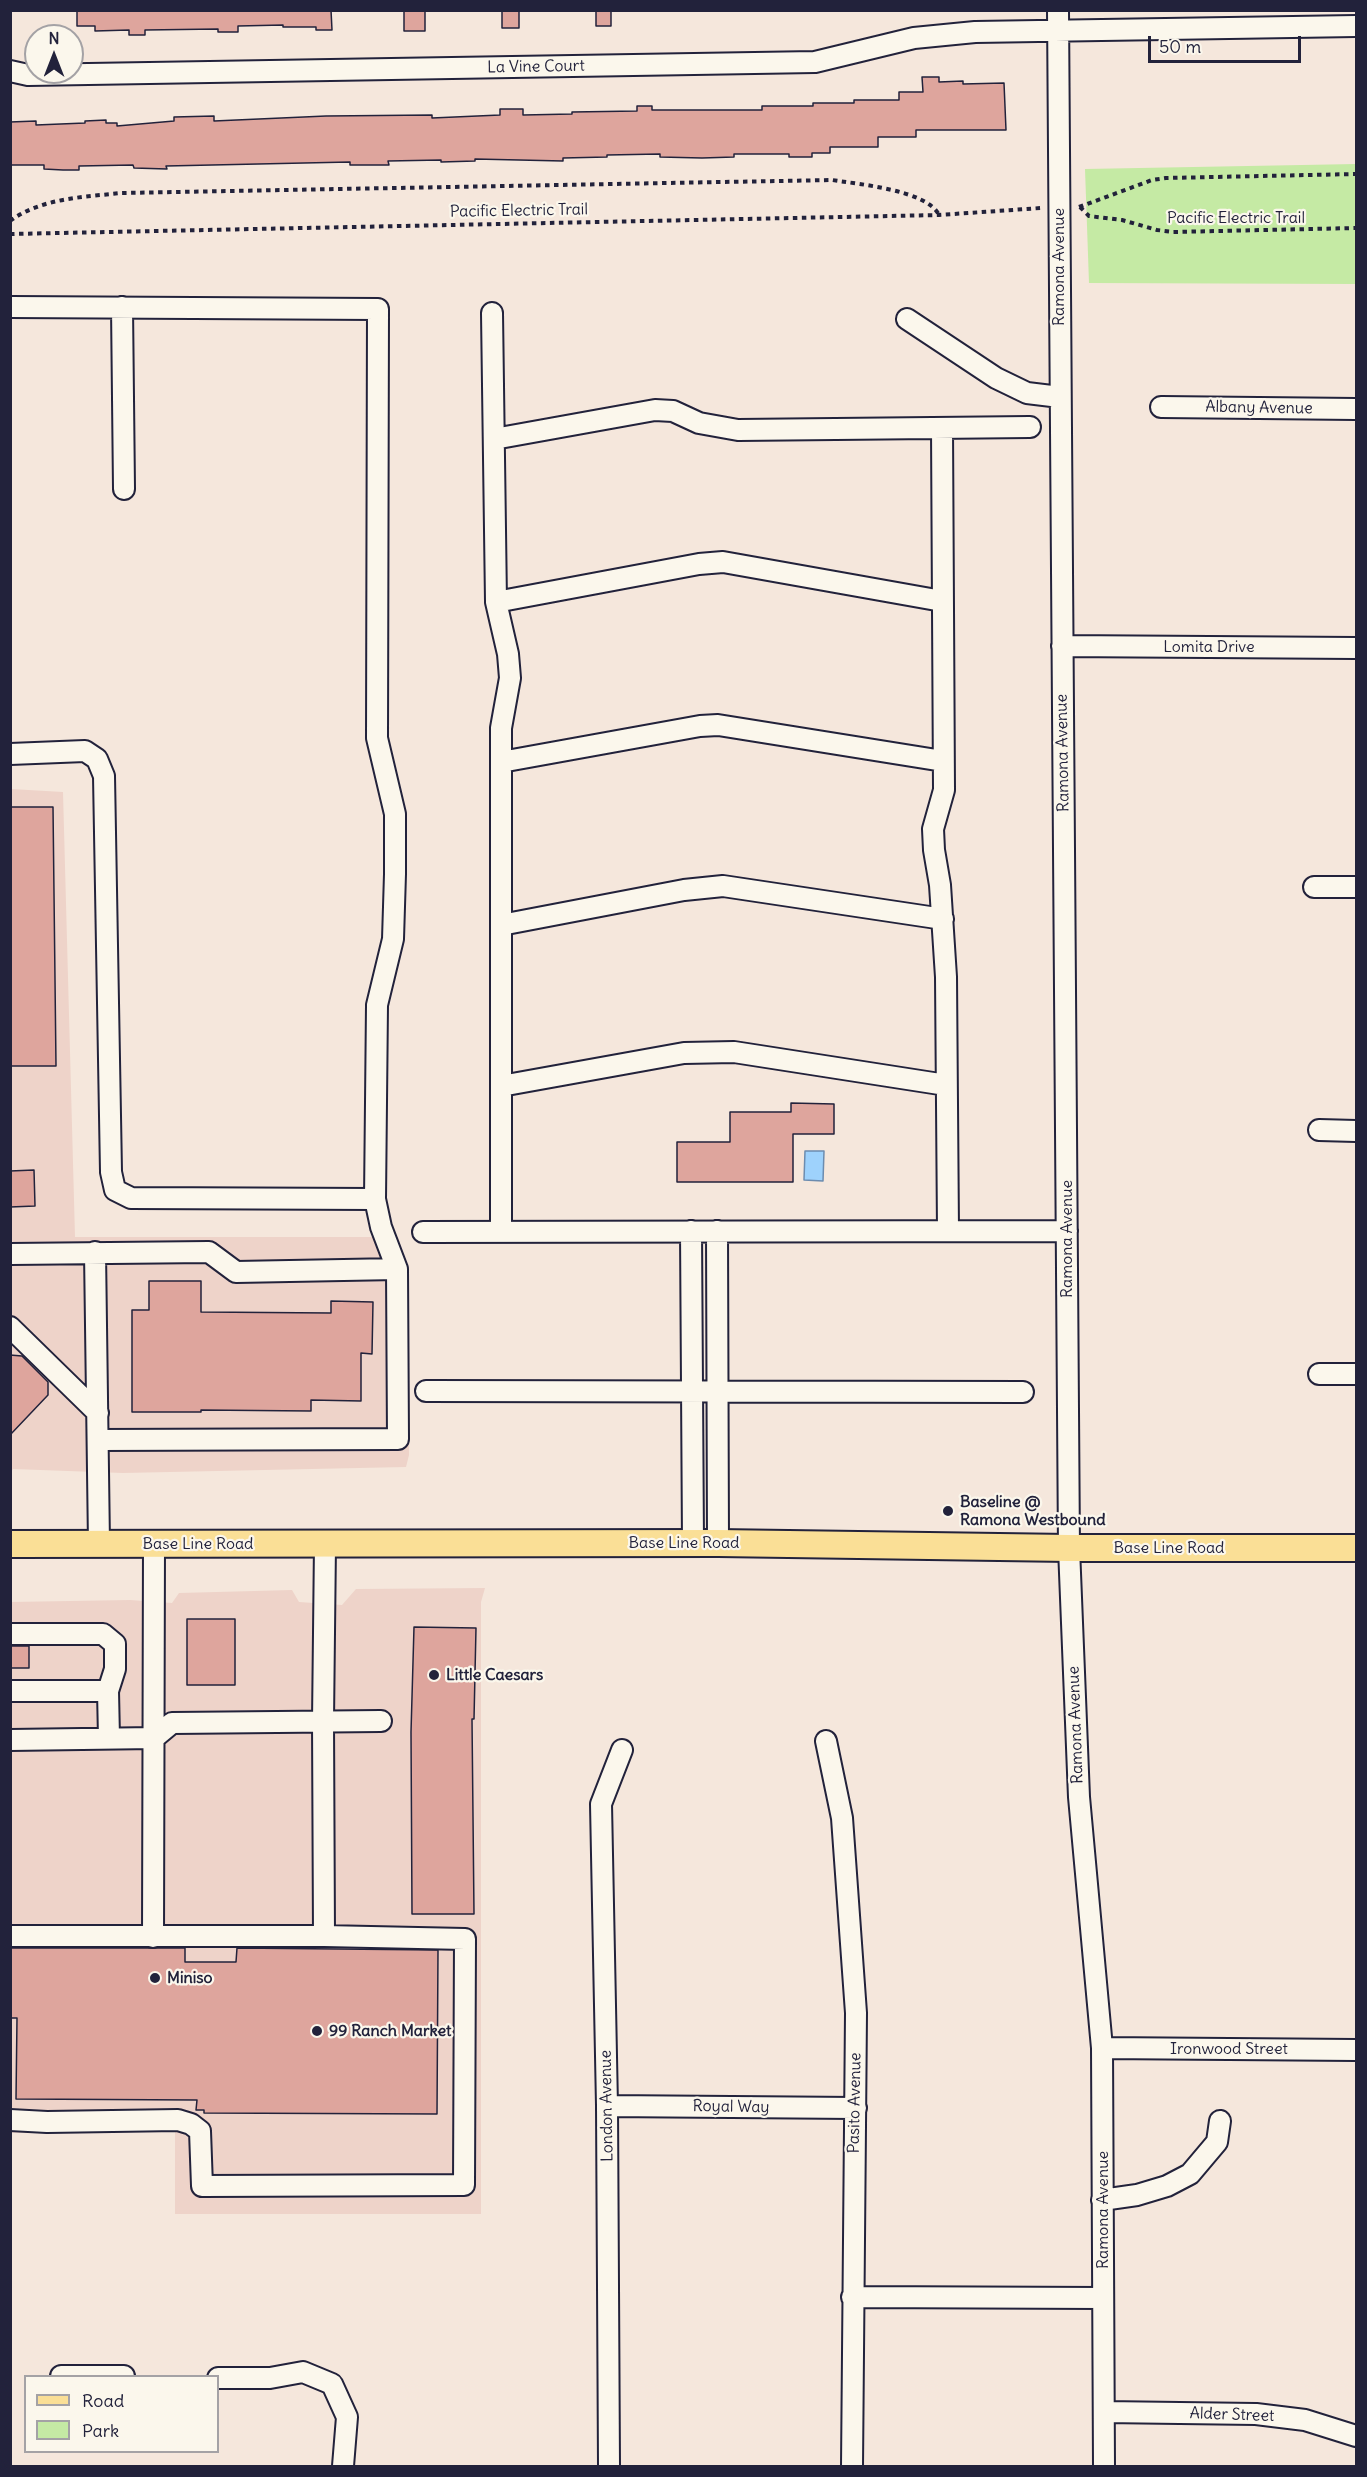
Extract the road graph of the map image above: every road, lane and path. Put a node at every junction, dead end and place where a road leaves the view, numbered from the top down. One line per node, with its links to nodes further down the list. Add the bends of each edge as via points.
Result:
1 (1058, 10): 3 (street, Ramona Avenue)
2 (1347, 21): 3 (street, La Vine Court)
3 (1058, 32): 4 (street, La Vine Court, via 975,32 914,38 815,62 28,75); 15 (street, Ramona Avenue)
4 (10, 71)
5 (1356, 174): 9 (path, Pacific Electric Trail, via 1166,178 1079,207 1089,216 1173,232)
6 (1028, 208): 7 (path, Pacific Electric Trail)
7 (939, 215): 8 (path, via 927,202 885,188 832,180 121,193 69,198 20,213); 10 (path, Pacific Electric Trail)
8 (10, 221)
9 (1356, 228)
10 (10, 234)
11 (10, 307): 12 (street)
12 (122, 307): 21 (street); 37 (street, via 378,309 377,738 395,814 395,874 393,939 377,1005)
13 (492, 313): 20 (street)
14 (907, 319): 15 (street, via 996,378 1027,393)
15 (1060, 397): 24 (street, Ramona Avenue)
16 (1161, 407): 17 (street, Albany Avenue)
17 (1356, 409)
18 (1030, 427): 19 (street)
19 (942, 428): 20 (street, via 738,430 699,423 673,411 656,410); 22 (street)
20 (494, 439): 23 (street)
21 (124, 489)
22 (942, 601): 23 (street, via 723,562); 27 (street)
23 (496, 602): 28 (street, via 510,678 501,728)
24 (1062, 646): 25 (street, Lomita Drive); 41 (street, Ramona Avenue)
25 (1356, 648)
26 (10, 754): 37 (street, via 85,751 97,759 104,776 111,1172 115,1190 131,1198)
27 (943, 761): 28 (street, via 718,725); 31 (street, via 944,790 933,829)
28 (501, 762): 32 (street)
29 (1314, 887): 30 (street)
30 (1356, 887)
31 (943, 919): 32 (street, via 723,886); 33 (street)
32 (501, 925): 34 (street)
33 (946, 1085): 34 (street, via 734,1052 705,1051); 40 (street)
34 (501, 1086): 43 (street)
35 (1318, 1130): 36 (street)
36 (1356, 1131)
37 (375, 1199): 46 (street)
38 (691, 1231): 39 (street); 43 (street); 51 (street)
39 (717, 1231): 40 (street); 52 (street)
40 (948, 1231): 41 (street)
41 (1067, 1231): 61 (street, Ramona Avenue)
42 (423, 1232): 43 (street)
43 (501, 1232)
44 (95, 1252): 45 (street); 46 (street, via 209,1252 237,1272); 54 (street)
45 (10, 1254)
46 (397, 1269): 55 (street, via 398,1439)
47 (10, 1328): 54 (street)
48 (1318, 1374): 49 (street)
49 (1356, 1374)
50 (426, 1391): 51 (street)
51 (692, 1391): 52 (street); 56 (street)
52 (718, 1391): 53 (street); 56 (street)
53 (1023, 1392)
54 (98, 1413): 55 (street)
55 (98, 1440): 58 (street)
56 (705, 1543): 60 (main road, Base Line Road); 61 (main road, Base Line Road)
57 (10, 1544): 58 (main road, Base Line Road)
58 (99, 1544): 59 (main road, Base Line Road)
59 (154, 1544): 60 (main road, Base Line Road); 69 (street)
60 (325, 1544): 66 (street)
61 (1069, 1548): 62 (main road, Base Line Road); 76 (street, Ramona Avenue, via 1079,1797)
62 (1356, 1548)
63 (10, 1634): 65 (street, via 103,1634 115,1644 115,1669)
64 (10, 1691): 65 (street)
65 (108, 1691): 68 (street)
66 (323, 1721): 67 (street); 69 (street, via 172,1723); 74 (street)
67 (381, 1721)
68 (109, 1738): 69 (street); 70 (street)
69 (154, 1738): 75 (street)
70 (10, 1740)
71 (826, 1741): 79 (street, Pasito Avenue, via 842,1818 856,2013)
72 (622, 1750): 78 (street, London Avenue, via 601,1804)
73 (10, 1936): 75 (street)
74 (324, 1936): 75 (street); 80 (street, via 465,1939 464,2185 202,2186 200,2131 190,2124 178,2120)
75 (153, 1937)
76 (1102, 2048): 77 (street, Ironwood Street); 82 (street, Ramona Avenue)
77 (1356, 2050)
78 (607, 2106): 79 (street, Royal Way); 89 (street, London Avenue)
79 (856, 2108): 83 (street, Pasito Avenue)
80 (10, 2120)
81 (1220, 2121): 82 (street, via 1217,2142 1190,2174 1137,2195)
82 (1102, 2200): 84 (street, Ramona Avenue)
83 (852, 2297): 84 (street); 90 (street, Pasito Avenue)
84 (1103, 2298): 86 (street, Ramona Avenue)
85 (219, 2378): 88 (street, via 270,2378 303,2372 332,2384 346,2417)
86 (1104, 2412): 87 (street, Alder Street, via 1257,2414 1305,2420); 91 (street, Ramona Avenue)
87 (1356, 2436)
88 (343, 2466)
89 (609, 2466)
90 (852, 2466)
91 (1104, 2466)

